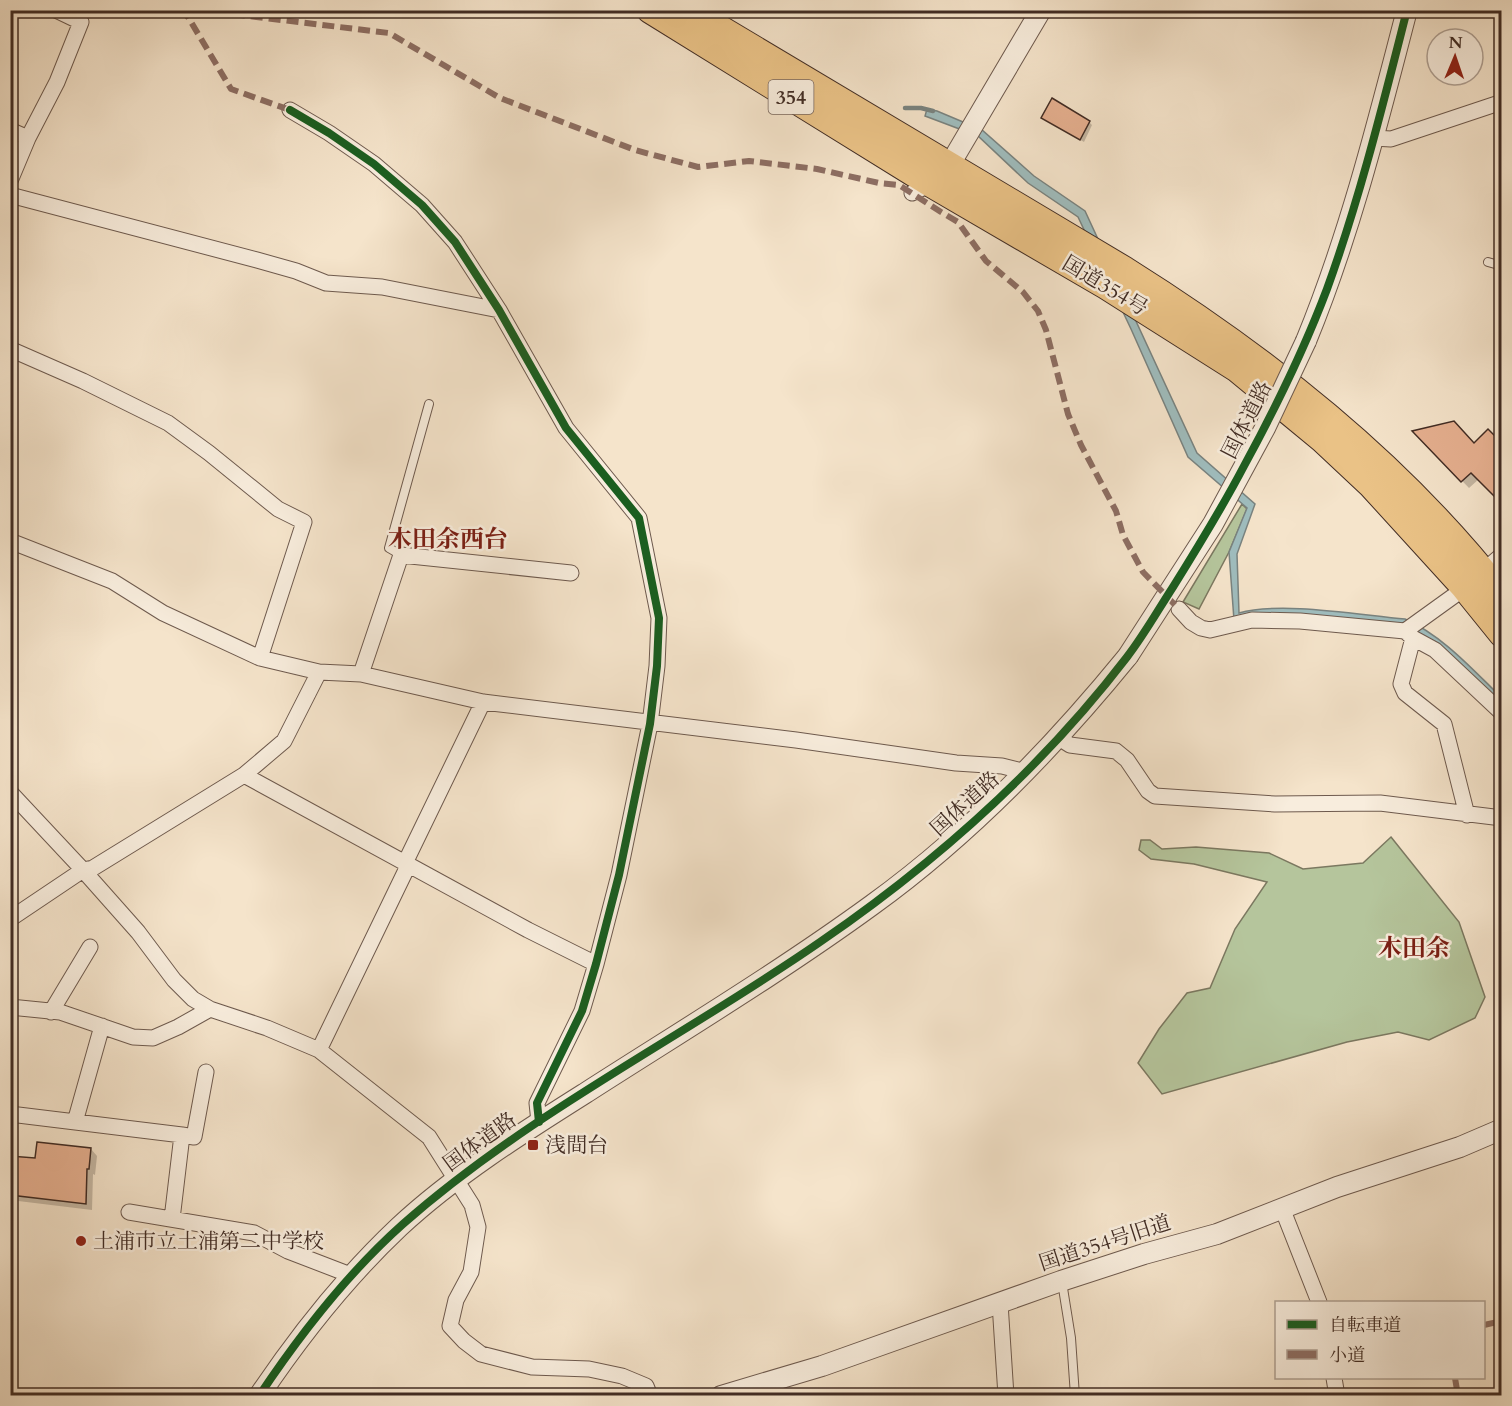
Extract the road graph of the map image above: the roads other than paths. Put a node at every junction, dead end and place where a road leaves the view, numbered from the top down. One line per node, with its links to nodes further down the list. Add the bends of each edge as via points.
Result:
1 (56, 10): 9 (street, via 81,22 57,82)
2 (650, 10): 13 (highway, 国道354号 / 354)
3 (689, 10): 11 (highway, 国道354号 / 354)
4 (1041, 10): 11 (street)
5 (1407, 10): 10 (street, 国体道路)
6 (1502, 102): 10 (street, via 1392,139)
7 (290, 110): 17 (street, via 374,164 422,205 455,242)
8 (10, 130): 9 (street)
9 (27, 138): 12 (street)
10 (1373, 138): 34 (street, 国体道路, bridge, via 1327,287 1265,428 1213,524 1128,656)
11 (949, 166): 13 (street); 22 (highway, 国道354号 / 354, via 1125,270 1250,353 1395,477)
12 (10, 181)
13 (921, 189): 22 (highway, 国道354号 / 354, via 1116,292 1237,369 1371,485)
14 (10, 195): 17 (street, via 296,271 326,283 381,287)
15 (1488, 262): 16 (lane)
16 (1502, 266)
17 (499, 310): 33 (street, via 566,428 639,518 659,618)
18 (10, 349): 28 (street, via 168,423 278,509 304,522)
19 (429, 404): 21 (lane, via 389,548)
20 (10, 541): 28 (street, via 112,581 163,613)
21 (401, 555): 23 (street); 30 (street)
22 (1483, 571): 24 (highway, 国道354号 / 354); 26 (street); 27 (highway, 国道354号 / 354)
23 (571, 573)
24 (1502, 595)
25 (1179, 609): 26 (street, via 1191,622 1210,630 1252,621 1300,621)
26 (1409, 634): 32 (street, via 1435,650); 38 (street, via 1401,684 1405,693 1444,724)
27 (1502, 634)
28 (260, 658): 29 (street)
29 (319, 672): 30 (street); 36 (street, via 284,741)
30 (361, 674): 31 (street)
31 (483, 702): 33 (street); 40 (street)
32 (1502, 713)
33 (650, 724): 35 (street); 44 (street)
34 (1059, 738): 35 (street, 国体道路); 38 (street, via 1070,745 1116,751 1155,796 1275,804 1380,803)
35 (1026, 772): 53 (street, 国体道路, via 875,904)
36 (244, 775): 40 (street); 41 (street, via 93,868)
37 (10, 792): 41 (street)
38 (1467, 815): 39 (street)
39 (1502, 818)
40 (405, 863): 44 (street); 49 (street, via 406,870)
41 (83, 870): 42 (street); 46 (street, via 174,980)
42 (12, 916)
43 (90, 947): 47 (street)
44 (597, 964): 53 (street, via 582,1011 537,1103)
45 (10, 1007): 47 (street)
46 (210, 1009): 48 (street, via 153,1038 133,1037); 49 (street)
47 (51, 1011): 48 (street)
48 (102, 1026): 52 (street)
49 (319, 1050): 56 (street, via 429,1137)
50 (206, 1072): 55 (street, via 194,1137)
51 (10, 1114): 52 (street)
52 (75, 1122): 55 (street)
53 (539, 1122): 56 (street, 国体道路)
54 (1502, 1129): 57 (street, 国道354号旧道)
55 (182, 1136): 59 (street)
56 (458, 1180): 60 (street, 国体道路, via 401,1225); 67 (street, via 472,1205 478,1227 471,1272 456,1300 450,1326 481,1354 532,1366 589,1369 622,1376 646,1386)
57 (1282, 1208): 61 (street, 国道354号旧道, via 1217,1234); 62 (street)
58 (129, 1212): 59 (street)
59 (172, 1219): 60 (street, via 254,1233)
60 (353, 1276): 66 (street, 国体道路, via 302,1335)
61 (1061, 1281): 63 (street, 国道354号旧道); 70 (lane)
62 (1319, 1301)
63 (1000, 1303): 65 (street, 国道354号旧道); 69 (street)
64 (1334, 1379): 71 (street)
65 (754, 1391): 68 (street, 国道354号旧道)
66 (259, 1395)
67 (650, 1395)
68 (721, 1395)
69 (1006, 1395)
70 (1076, 1395)
71 (1337, 1395)

